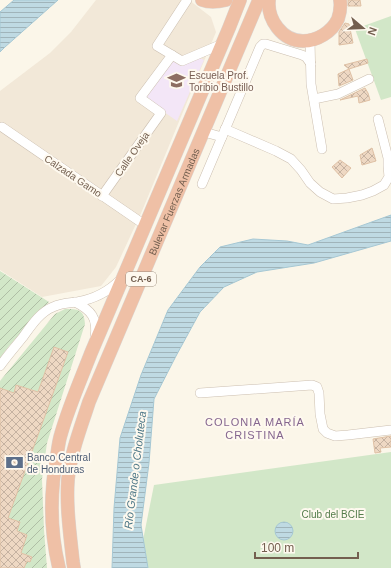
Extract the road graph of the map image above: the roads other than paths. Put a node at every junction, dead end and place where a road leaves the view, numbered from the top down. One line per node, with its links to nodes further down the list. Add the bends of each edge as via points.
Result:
1 (187, 0): 10 (street, via 157,46)
2 (202, 0): 3 (highway)
3 (226, 0)
4 (240, 0): 9 (highway, Bulevar Fuerzas Armadas / CA-6)
5 (259, 0): 16 (highway, Bulevar Fuerzas Armadas / CA-6)
6 (269, 0): 8 (highway, via 272,20 278,29 296,40)
7 (340, 0): 8 (highway, via 338,19 329,31)
8 (310, 40): 11 (street)
9 (222, 44): 10 (street, via 182,60); 21 (highway, Bulevar Fuerzas Armadas / CA-6)
10 (172, 55): 20 (street, Calle Oveja, via 140,98 161,112)
11 (311, 64): 13 (street); 17 (street, via 302,54 263,44)
12 (369, 79): 13 (street, via 338,94)
13 (314, 99): 18 (street)
14 (378, 119): 17 (street, via 388,158 389,177 384,185 373,191 347,198 332,199 320,192 291,159 276,151)
15 (2, 127): 20 (street, Calzada Gamo)
16 (204, 132): 17 (street); 29 (highway, Bulevar Fuerzas Armadas / CA-6, via 89,402 76,440 68,479 68,524)
17 (223, 133): 19 (street)
18 (322, 149)
19 (202, 184)
20 (102, 196): 21 (street, Calzada Gamo)
21 (145, 225): 22 (highway, Bulevar Fuerzas Armadas / CA-6)
22 (123, 277): 23 (street, via 101,294); 24 (highway, Bulevar Fuerzas Armadas / CA-6)
23 (75, 302): 24 (street, via 91,312 94,320 96,335); 25 (street, via 52,307 42,314)
24 (91, 353): 28 (highway, Bulevar Fuerzas Armadas / CA-6, via 61,435 54,474 53,523)
25 (0, 366)
26 (200, 393): 27 (street, via 312,385 317,387 319,393 323,429 328,433 335,436)
27 (391, 430)
28 (59, 568)
29 (74, 568)

